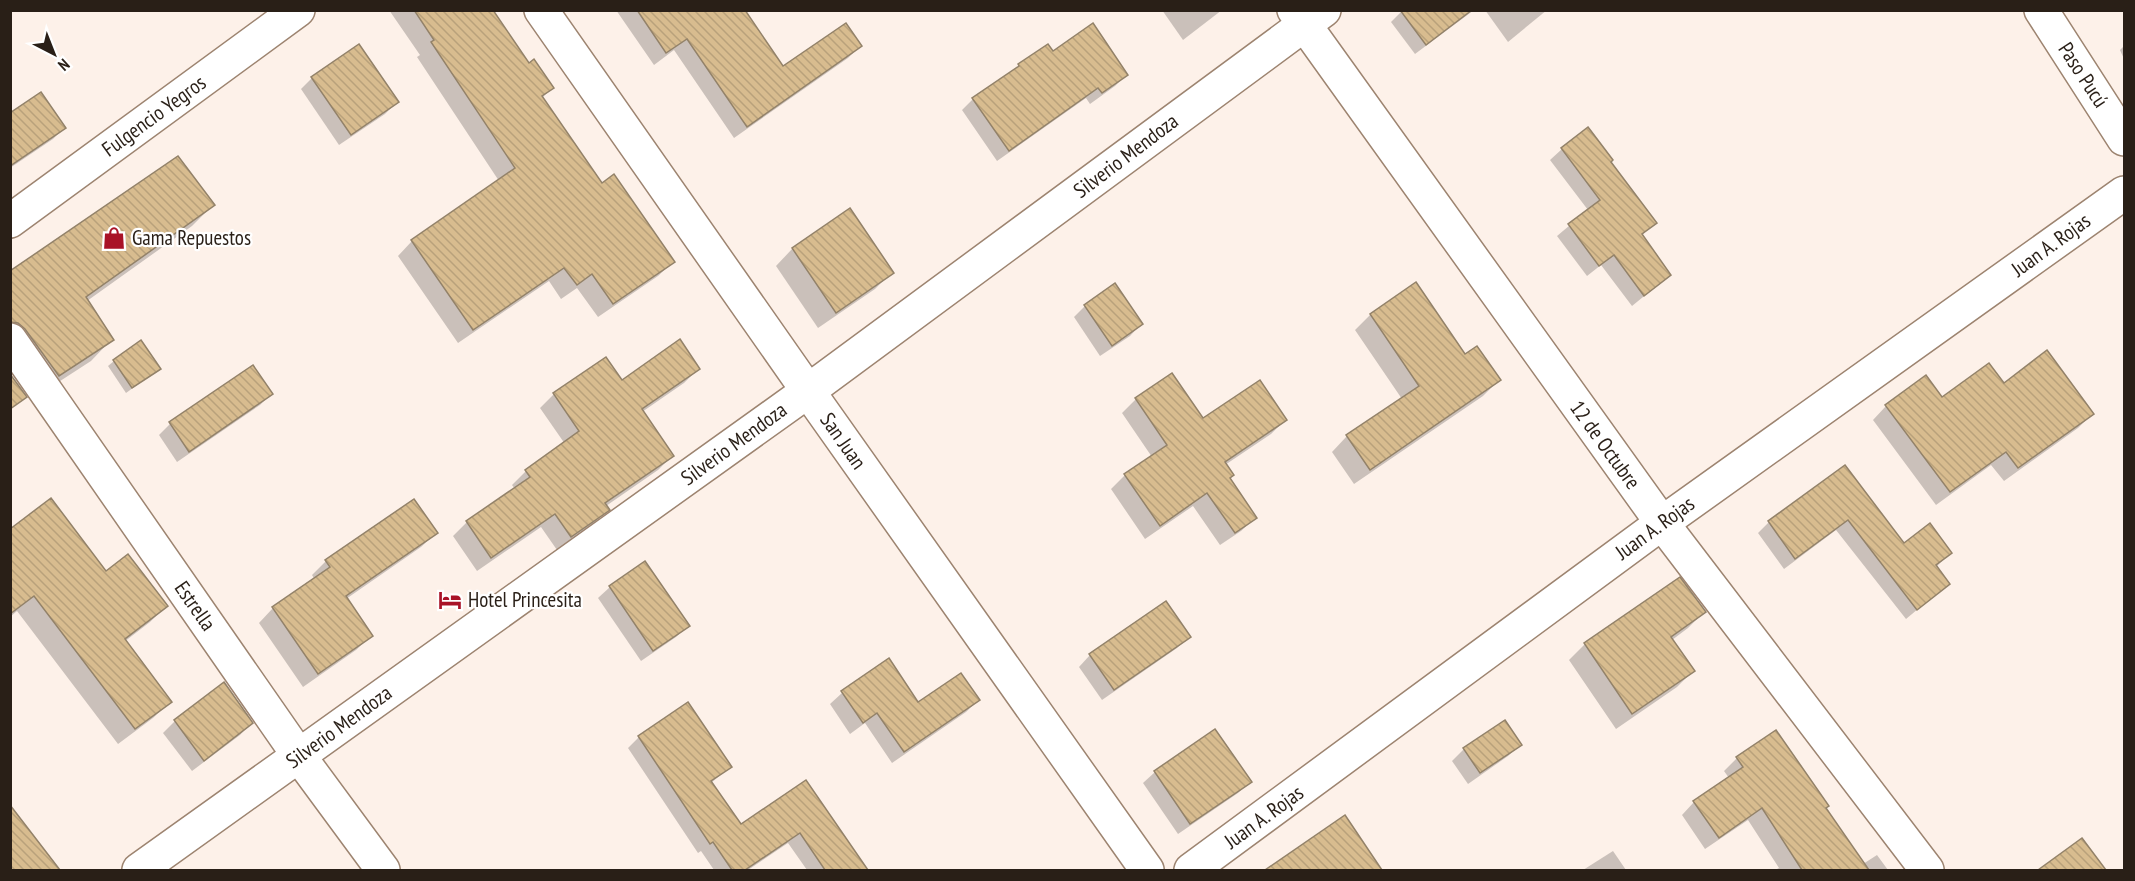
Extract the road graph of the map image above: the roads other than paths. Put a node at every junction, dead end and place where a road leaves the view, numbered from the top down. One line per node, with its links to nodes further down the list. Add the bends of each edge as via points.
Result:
1 (298, 10): 7 (street, Fulgencio Yegros)
2 (541, 10): 9 (street, San Juan)
3 (2041, 10): 5 (street, Paso Pucú)
4 (1307, 15): 9 (street, Silverio Mendoza); 10 (street, 12 de Octubre)
5 (2124, 139)
6 (2124, 193): 10 (street, Juan A. Rojas)
7 (10, 221)
8 (10, 340): 11 (street, Estrella)
9 (807, 391): 11 (street, Silverio Mendoza); 14 (street, San Juan)
10 (1662, 523): 15 (street, Juan A. Rojas); 16 (street, 12 de Octubre)
11 (299, 756): 12 (street, Silverio Mendoza); 13 (street, Estrella)
12 (140, 870)
13 (383, 870)
14 (1147, 870)
15 (1191, 870)
16 (1927, 870)

